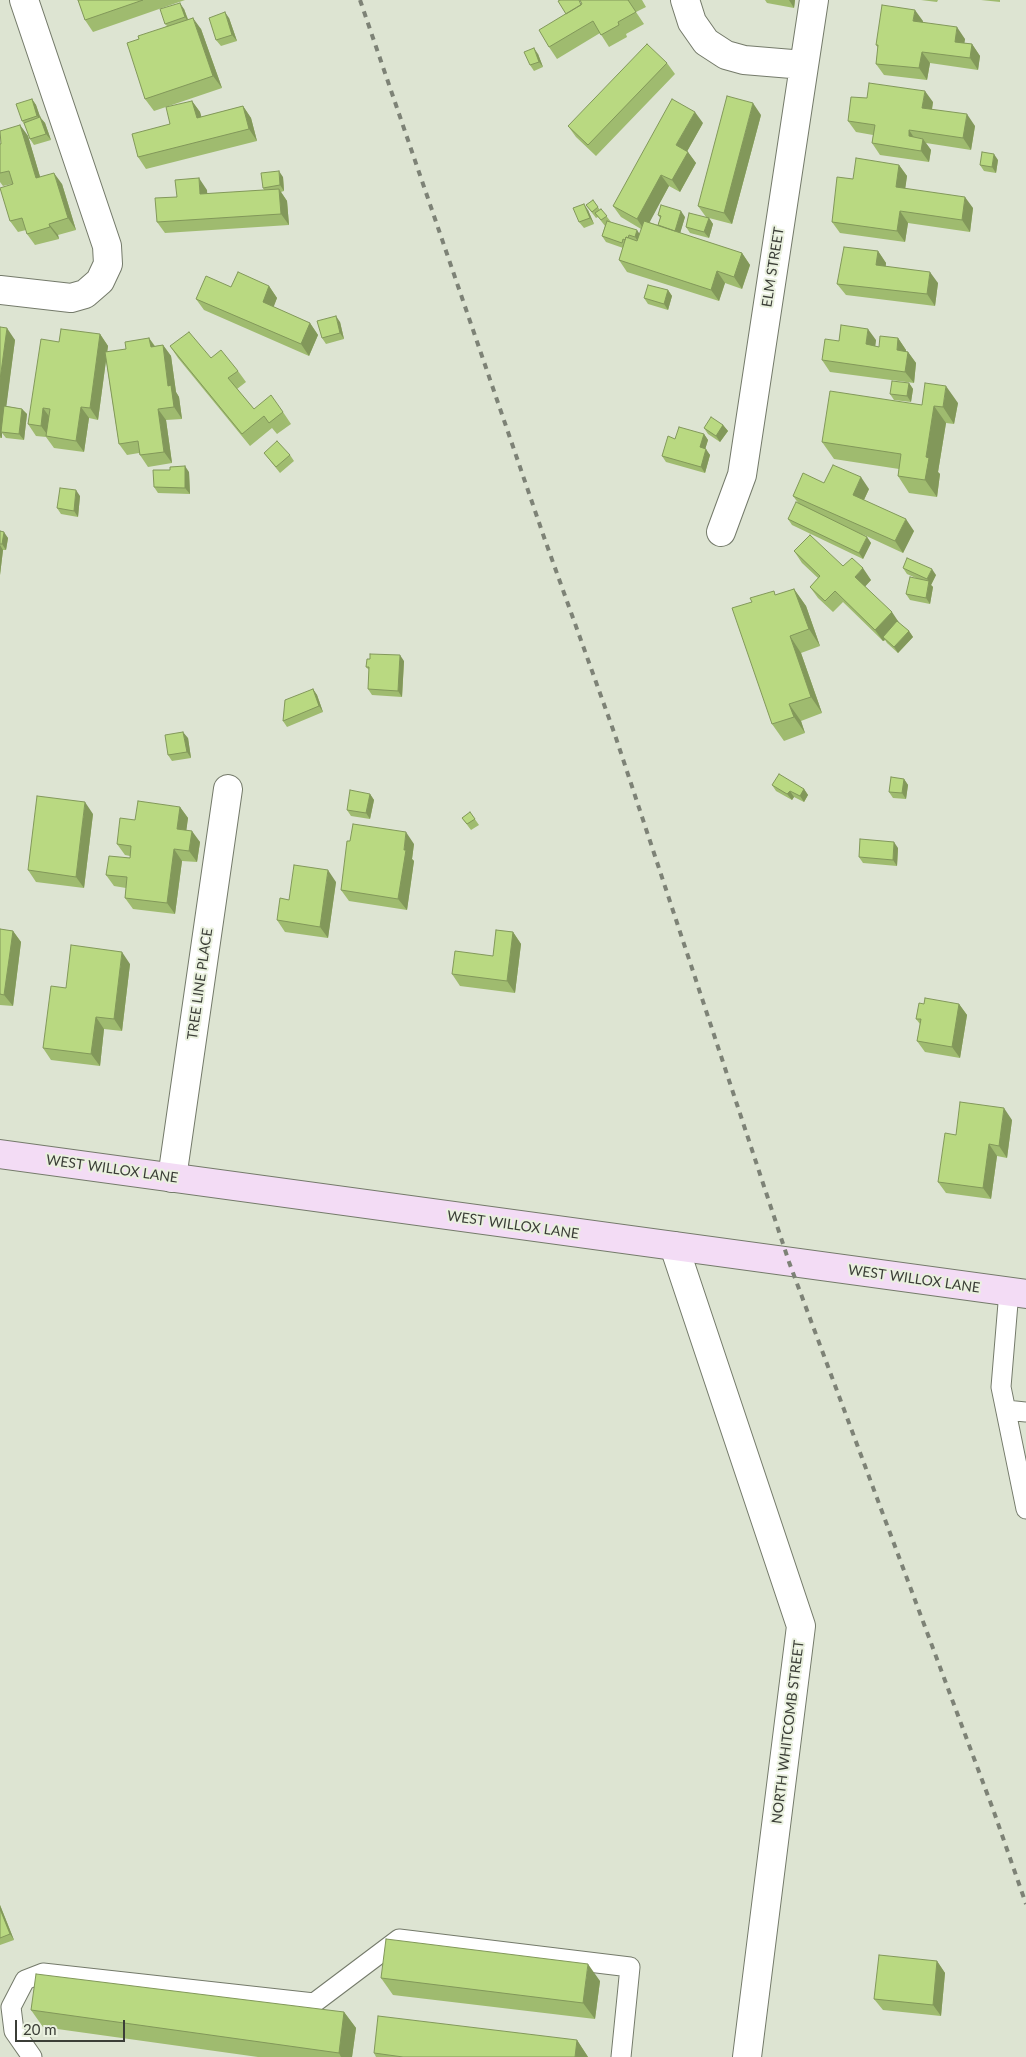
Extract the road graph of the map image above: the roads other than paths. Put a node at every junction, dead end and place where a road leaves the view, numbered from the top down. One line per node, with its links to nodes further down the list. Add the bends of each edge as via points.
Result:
1 (24, 0): 5 (street, via 107,246 108,264 100,281 86,294 71,298)
2 (685, 0): 4 (street, via 692,22 706,42 726,56)
3 (814, 0): 4 (street, ELM STREET)
4 (804, 65): 6 (street, ELM STREET, via 742,475)
5 (0, 290)
6 (721, 532)
7 (228, 789): 9 (street, TREE LINE PLACE)
8 (0, 1154): 9 (main road, WEST WILLOX LANE)
9 (172, 1178): 10 (main road, WEST WILLOX LANE)
10 (674, 1246): 11 (main road, WEST WILLOX LANE); 17 (street, NORTH WHITCOMB STREET, via 801,1626)
11 (1017, 1292): 12 (lane, via 1001,1388)
12 (1006, 1410): 13 (lane); 14 (lane)
13 (1026, 1412)
14 (1026, 1508)
15 (32, 2057): 16 (lane, via 14,2030 11,2007 25,1980 43,1972 314,2003 399,1939 630,1967)
16 (621, 2057)
17 (747, 2057)

